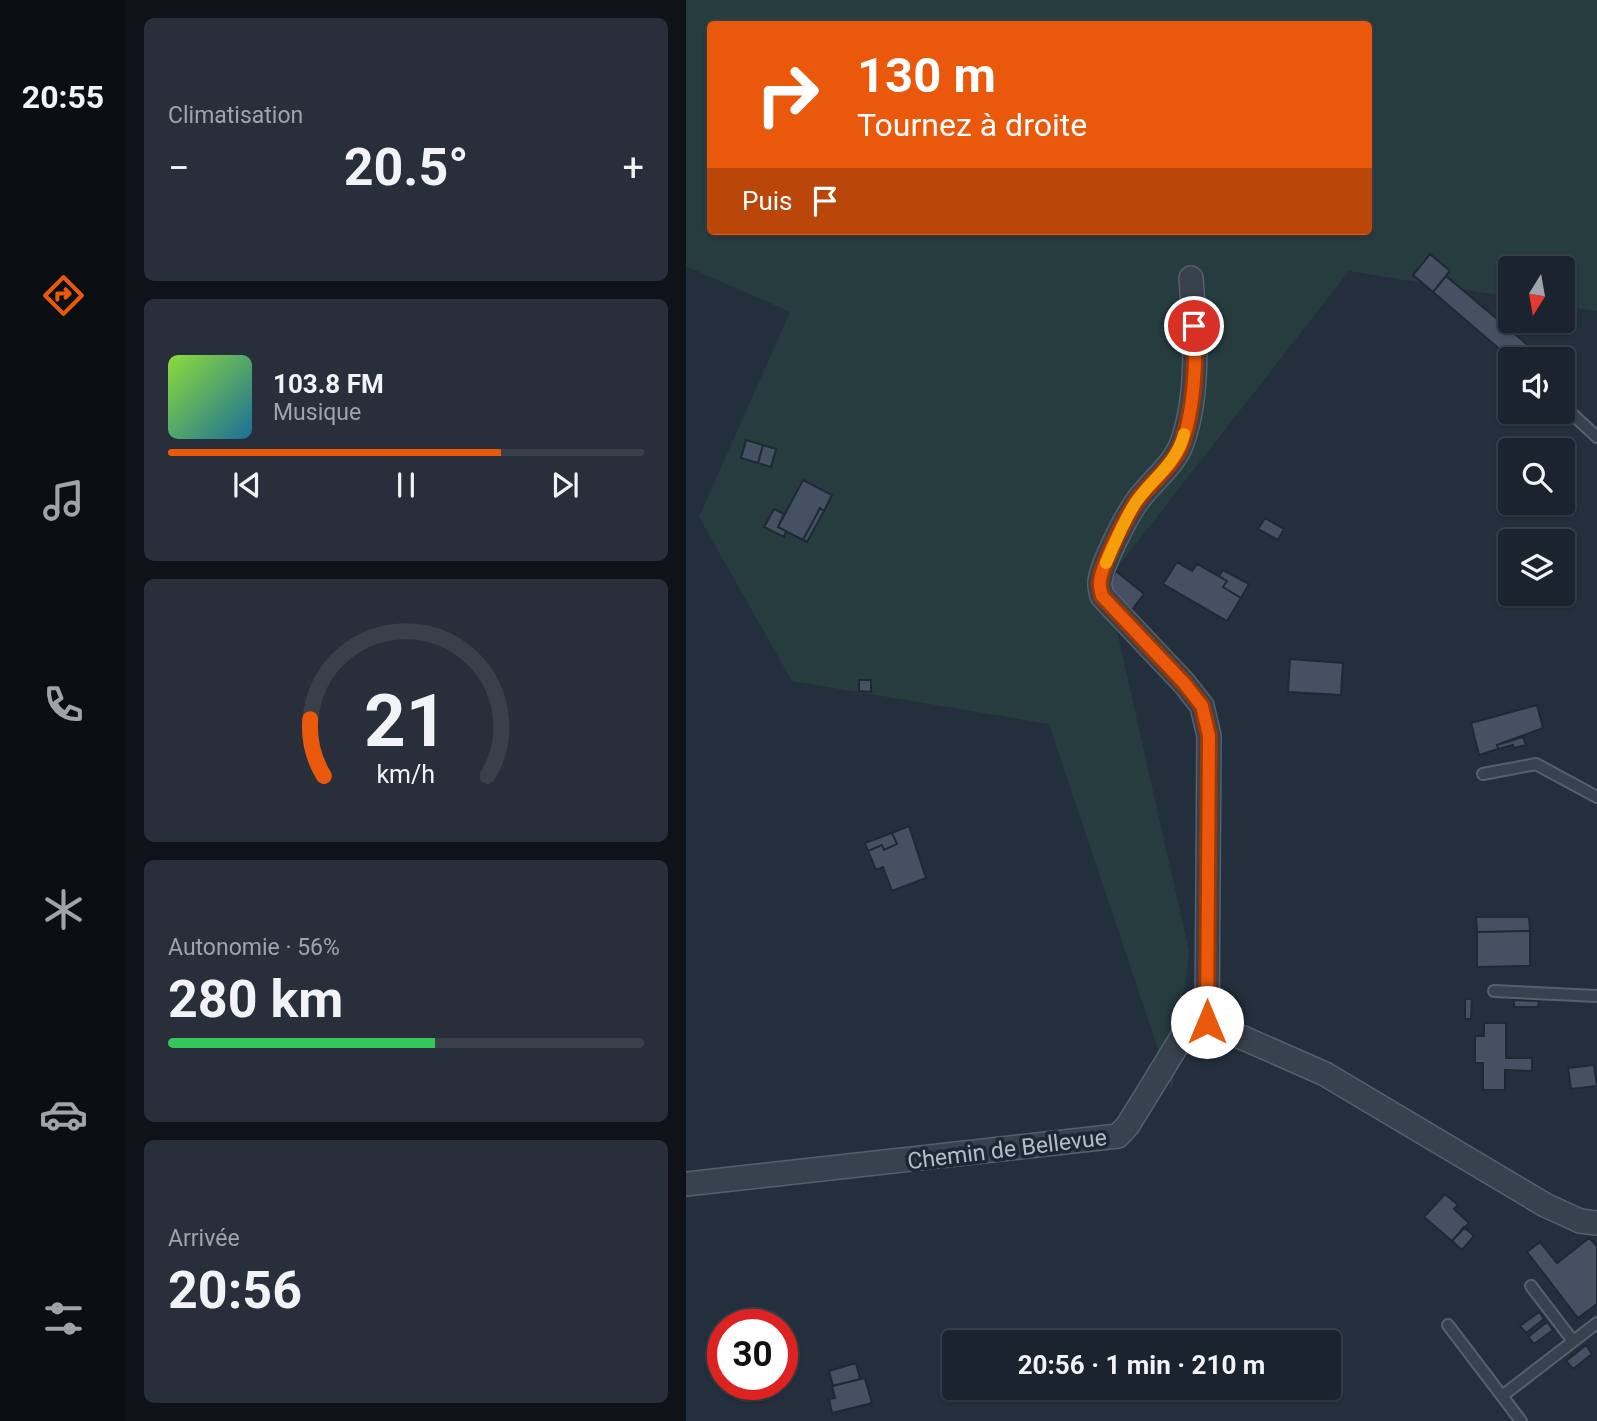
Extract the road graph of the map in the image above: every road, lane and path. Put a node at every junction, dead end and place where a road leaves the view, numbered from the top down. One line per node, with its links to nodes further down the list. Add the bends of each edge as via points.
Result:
1 (1191, 278): 8 (street, via 1196,350 1181,444 1136,503 1100,582 1102,596 1202,706 1209,736)
2 (1575, 417): 3 (lane)
3 (1597, 437)
4 (1483, 774): 5 (lane, via 1536,764)
5 (1597, 797)
6 (1494, 990): 7 (lane)
7 (1597, 996)
8 (1207, 1022): 9 (street, Chemin de Bellevue, via 1193,1025 1184,1034 1118,1136); 10 (street, via 1325,1074 1545,1205)
9 (686, 1184)
10 (1597, 1223)
11 (1531, 1286): 14 (lane)
12 (1597, 1322): 14 (lane)
13 (1448, 1325): 15 (lane)
14 (1573, 1340): 15 (lane)
15 (1502, 1396): 16 (lane)
16 (1521, 1421)

